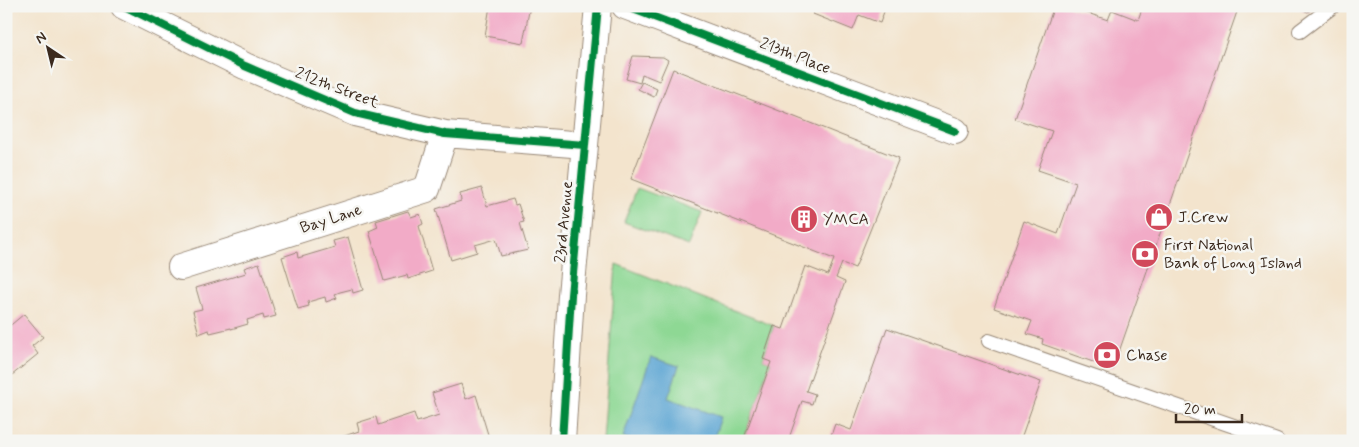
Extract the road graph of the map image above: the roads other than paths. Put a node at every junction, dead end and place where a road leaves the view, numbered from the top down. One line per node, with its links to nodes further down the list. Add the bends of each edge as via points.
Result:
1 (124, 6): 7 (street, 212th Street, via 245,66 356,113)
2 (598, 6): 8 (street, 23rd Avenue)
3 (625, 6): 6 (street, 213th Place)
4 (1333, 6): 5 (lane)
5 (1300, 31)
6 (955, 131)
7 (445, 134): 8 (street, 212th Street); 9 (street, Bay Lane, via 427,189)
8 (586, 145): 11 (street, 23rd Avenue, via 571,295)
9 (181, 267)
10 (989, 340): 12 (lane)
11 (562, 441)
12 (1277, 441)

